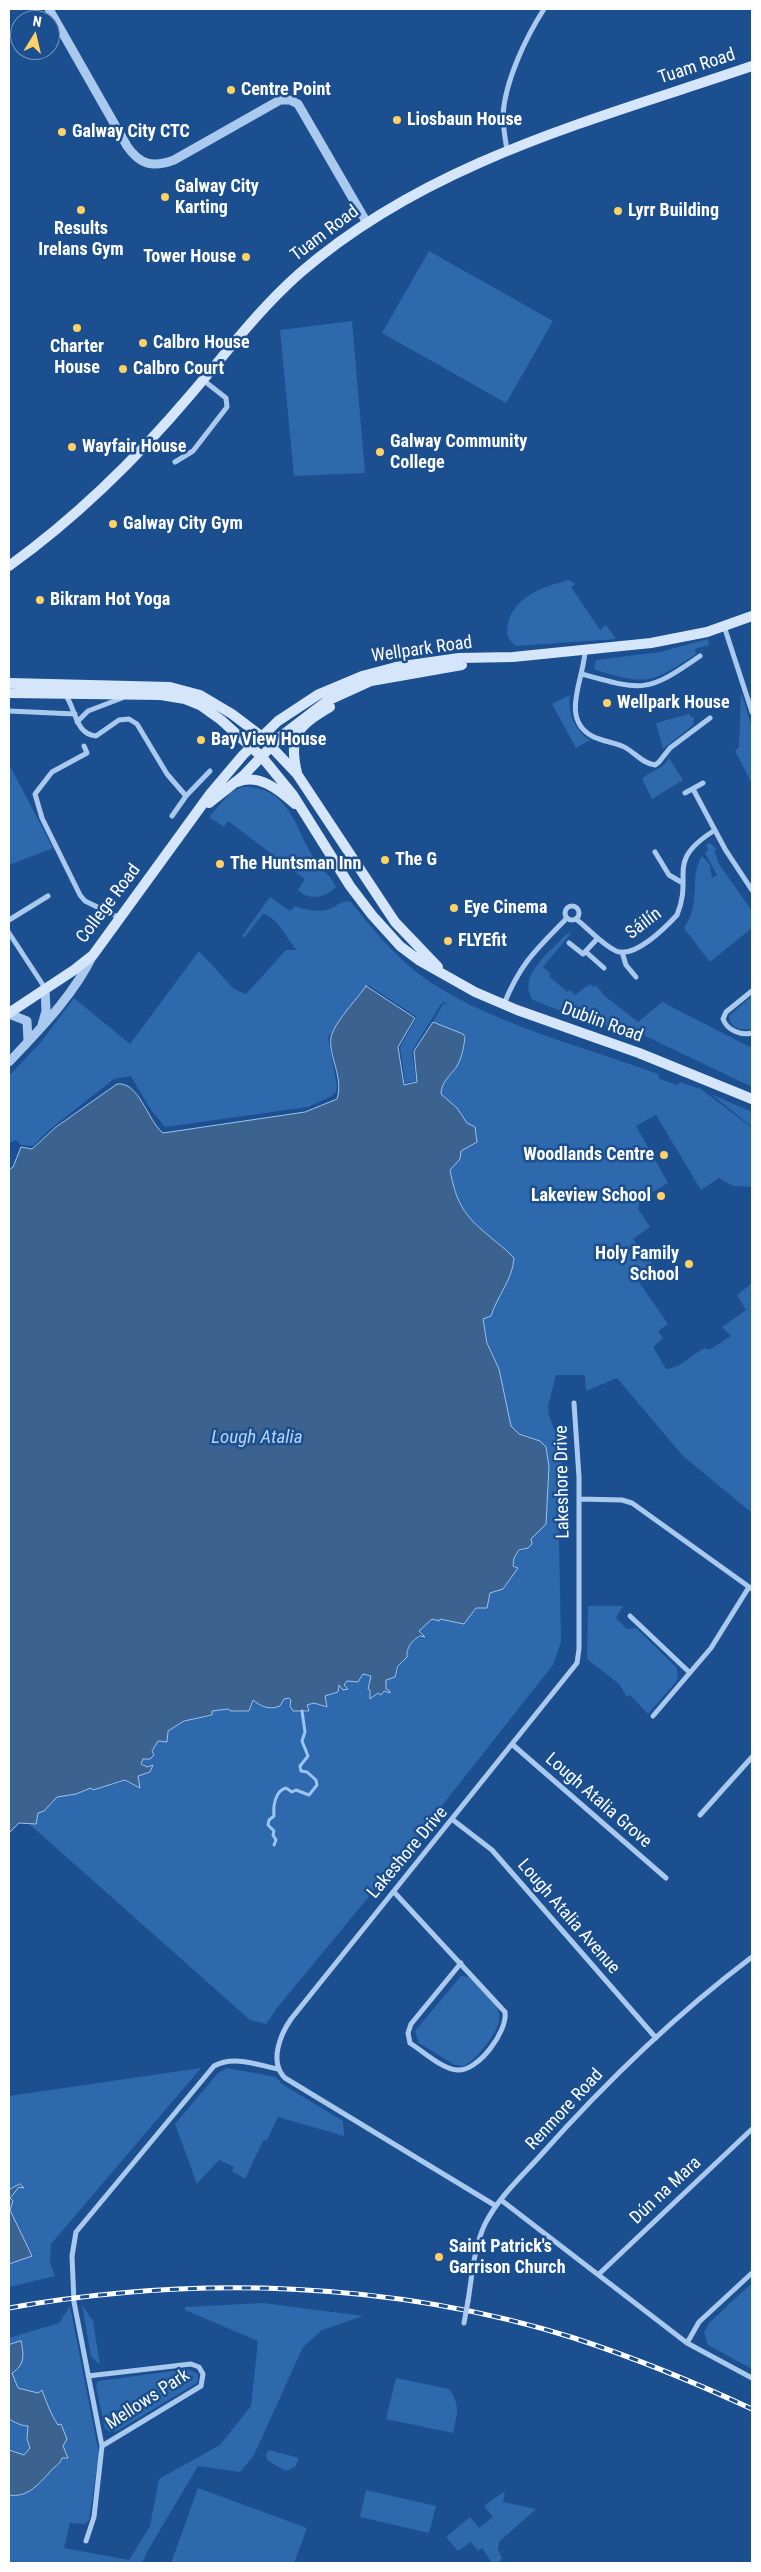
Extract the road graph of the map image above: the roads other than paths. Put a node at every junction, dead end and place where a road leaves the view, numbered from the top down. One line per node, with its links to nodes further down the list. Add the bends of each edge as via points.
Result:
1 (49, 9): 5 (street, via 127,146 143,163 162,165 174,160 280,100 290,100 298,104)
2 (544, 9): 4 (street, via 524,44 504,107)
3 (752, 66): 4 (main road, Tuam Road)
4 (507, 150): 5 (main road, Tuam Road, via 387,208)
5 (367, 223): 6 (main road, Tuam Road, via 290,283 256,316)
6 (203, 380): 7 (street, via 226,398 227,408 193,451); 8 (main road, Tuam Road, via 120,471 60,526)
7 (175, 462)
8 (9, 566)
9 (752, 616): 10 (main road, Wellpark Road)
10 (724, 626): 11 (main road, Wellpark Road, via 651,644); 21 (street)
11 (585, 650): 13 (main road, Wellpark Road); 14 (street)
12 (700, 656): 14 (street, via 659,682 640,687)
13 (501, 658): 15 (main road, Wellpark Road); 25 (main road, Wellpark Road, via 436,661 362,676 307,701)
14 (582, 674): 23 (street, via 574,706 585,731 626,748 649,764 659,762 670,748)
15 (371, 681): 27 (main road, Wellpark Road, via 327,701); 31 (main road, via 325,710 296,734 293,755)
16 (9, 683): 25 (main road, Dublin Road, via 181,688 219,705)
17 (9, 693): 18 (main road, Dublin Road)
18 (64, 693): 19 (main road, Dublin Road); 22 (street)
19 (132, 694): 24 (street, via 94,708); 28 (main road, Dublin Road, via 174,696 194,702 221,720)
20 (9, 711): 22 (street)
21 (752, 712)
22 (75, 714): 24 (street)
23 (710, 718)
24 (78, 722): 36 (street, via 83,732 96,736 120,720 129,719 137,724 167,774)
25 (261, 736): 27 (main road, Dublin Road); 28 (main road, Wellpark Road)
26 (84, 746): 45 (street, via 88,753 52,772 35,794 42,818 80,895 85,901)
27 (271, 746): 29 (main road, Wellpark Road); 31 (main road, Dublin Road)
28 (250, 747): 29 (main road, Dublin Road); 39 (main road, College Road)
29 (262, 757): 32 (main road, College Road); 37 (main road, Dublin Road)
30 (210, 771): 36 (street)
31 (297, 774): 56 (main road, Dublin Road, via 395,922)
32 (232, 783): 37 (main road, via 248,779 270,785); 39 (main road, College Road)
33 (702, 783): 34 (street)
34 (693, 789): 35 (street); 40 (street)
35 (685, 793)
36 (186, 796): 38 (street)
37 (305, 812): 56 (main road, Dublin Road, via 350,886 372,915 400,946)
38 (172, 816)
39 (195, 816): 45 (main road, College Road)
40 (714, 830): 42 (street, Sáilín, via 690,848 685,858); 43 (street)
41 (655, 852): 42 (street, via 669,875)
42 (682, 882): 53 (street, Sáilín, via 677,915 640,946)
43 (752, 890)
44 (48, 896): 48 (street)
45 (120, 918): 54 (main road, College Road)
46 (567, 918): 47 (street); 47 (street, Sáilín, via 566,911 573,906 579,911); 60 (street, via 525,962)
47 (576, 919): 50 (street, Sáilín)
48 (9, 920)
49 (9, 933): 58 (street)
50 (598, 938): 52 (street, Sáilín); 53 (street, Sáilín, via 610,948)
51 (569, 942): 52 (street, via 580,953)
52 (586, 952): 55 (street)
53 (622, 952): 57 (street, Sáilín, via 626,965)
54 (93, 954): 58 (main road, College Road); 62 (street, via 74,988)
55 (604, 968)
56 (443, 972): 60 (main road, Dublin Road, via 475,992)
57 (636, 977)
58 (46, 988): 61 (main road, College Road); 62 (street, via 46,1010)
59 (752, 991): 63 (street, via 726,1012 724,1019 727,1026 737,1032)
60 (504, 1004): 66 (main road, Dublin Road)
61 (9, 1013): 64 (street, via 27,1021)
62 (41, 1027): 64 (street)
63 (752, 1033)
64 (28, 1042): 65 (street)
65 (9, 1062)
66 (752, 1100)
67 (574, 1403): 68 (street, Lakeshore Drive)
68 (579, 1499): 69 (street, via 632,1503); 73 (street, Lakeshore Drive, via 577,1663)
69 (751, 1588): 71 (street, via 711,1648)
70 (630, 1616): 71 (street)
71 (688, 1672): 72 (street)
72 (653, 1716)
73 (513, 1745): 76 (street, Lakeshore Drive); 77 (street, Lough Atalia Grove)
74 (752, 1757): 75 (street)
75 (700, 1815)
76 (453, 1820): 78 (street, Lakeshore Drive); 81 (street, Lough Atalia Avenue, via 492,1850)
77 (666, 1878)
78 (394, 1892): 80 (street); 82 (street, Lakeshore Drive, via 286,2026 278,2047)
79 (751, 1961): 81 (street, Renmore Road)
80 (461, 1963): 80 (street, via 504,2009 506,2016 502,2032 481,2058 468,2069 458,2070 447,2067 410,2043 408,2033 411,2024)
81 (656, 2038): 84 (street, Renmore Road, via 576,2116)
82 (278, 2069): 85 (street, via 284,2078); 90 (street, Mellows Park, via 236,2061 214,2066 74,2235 73,2291)
83 (752, 2129): 87 (street, Dún na Mara)
84 (501, 2200): 85 (street, Renmore Road); 87 (street)
85 (496, 2206): 88 (street, Renmore Road, bridge, via 477,2249)
86 (752, 2273): 89 (street, via 699,2322)
87 (599, 2274): 89 (street)
88 (464, 2323)
89 (687, 2343): 91 (street)
90 (88, 2376): 92 (street, Mellows Park); 92 (street, Mellows Park, via 191,2364 199,2367 203,2374 201,2386)
91 (752, 2378)
92 (102, 2446): 93 (street, Mellows Park, via 94,2517)
93 (86, 2541)

